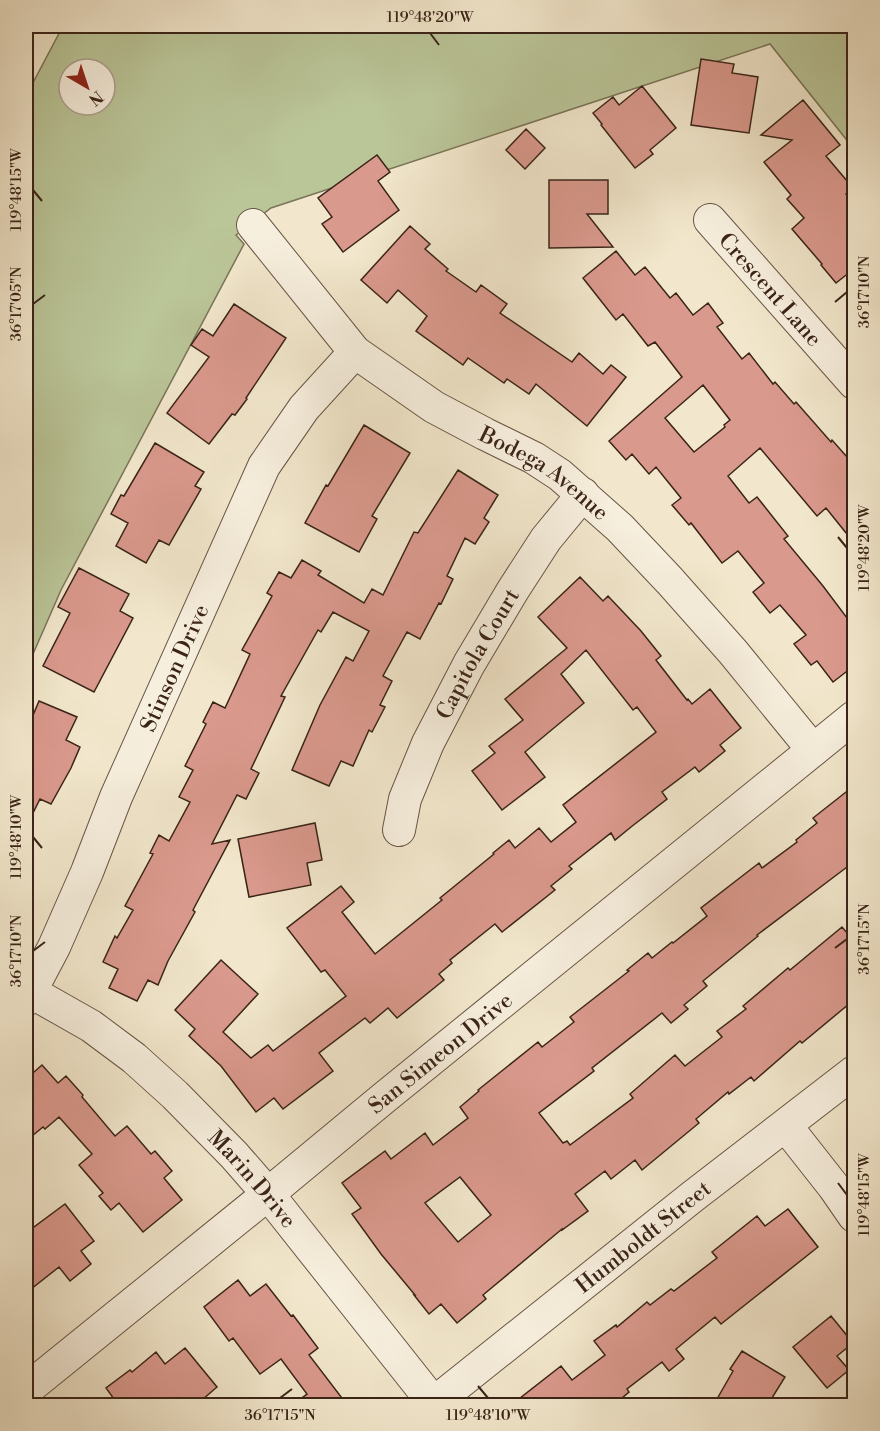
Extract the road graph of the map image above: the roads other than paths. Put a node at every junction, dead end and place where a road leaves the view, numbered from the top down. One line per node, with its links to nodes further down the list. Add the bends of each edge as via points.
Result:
1 (710, 220): 4 (street, Crescent Lane)
2 (253, 225): 3 (street, Bodega Avenue)
3 (355, 352): 5 (street, Bodega Avenue, via 434,407 534,458); 9 (street, Stinson Drive, via 304,408 264,466 116,797 54,947)
4 (855, 383)
5 (583, 494): 7 (street, Bodega Avenue, via 670,581); 8 (street, Capitola Court, via 546,539 469,664 428,742 405,799)
6 (855, 717): 7 (street, San Simeon Drive)
7 (813, 750): 12 (street, San Simeon Drive)
8 (399, 830)
9 (28, 996): 12 (street, Marin Drive, via 92,1026 135,1058)
10 (855, 1072): 11 (street, Humboldt Street)
11 (786, 1126): 13 (street); 15 (street, Humboldt Street)
12 (268, 1194): 14 (street, San Simeon Drive); 15 (street, Marin Drive)
13 (855, 1216)
14 (26, 1390)
15 (435, 1405)

